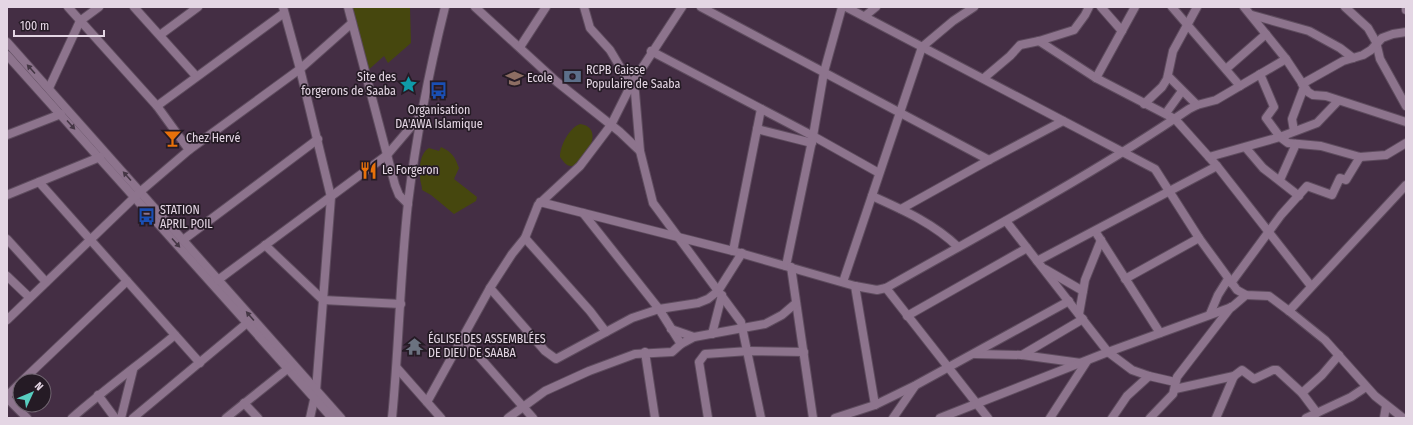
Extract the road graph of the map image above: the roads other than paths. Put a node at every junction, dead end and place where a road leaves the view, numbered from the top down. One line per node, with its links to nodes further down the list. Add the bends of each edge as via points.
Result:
1 (68, 7): 26 (street)
2 (98, 7): 26 (street)
3 (134, 7): 32 (street)
4 (198, 7): 32 (street)
5 (348, 7): 27 (street)
6 (445, 7): 65 (street)
7 (475, 7): 37 (street)
8 (546, 7): 37 (street)
9 (584, 7): 51 (street, via 590,28 610,50)
10 (682, 7): 38 (street)
11 (701, 7): 45 (street)
12 (842, 7): 45 (street)
13 (846, 7): 25 (street)
14 (876, 7): 25 (street)
15 (974, 7): 36 (street)
16 (1089, 7): 33 (street, via 1074,30)
17 (1101, 7): 29 (street)
18 (1135, 7): 29 (street)
19 (1172, 7): 28 (street)
20 (1197, 7): 28 (street)
21 (1244, 7): 24 (street)
22 (1345, 7): 35 (street, via 1364,23)
23 (284, 10): 43 (street); 47 (street)
24 (1252, 15): 31 (street); 40 (street, via 1309,31)
25 (865, 16): 36 (street)
26 (80, 21): 54 (street); 59 (street)
27 (352, 23): 43 (street); 82 (street)
28 (1187, 23): 44 (street); 48 (street, via 1171,58)
29 (1122, 31): 50 (street)
30 (1406, 32): 35 (street, via 1388,35)
31 (1266, 34): 41 (street); 44 (street)
32 (160, 35): 47 (street)
33 (1039, 41): 49 (street, via 1020,44); 50 (street)
34 (7, 42): 54 (street, one-way to 34)
35 (1376, 42): 40 (street, via 1368,51); 60 (street, via 1380,59)
36 (922, 46): 49 (street); 62 (street)
37 (520, 47): 69 (street, via 562,86)
38 (652, 51): 51 (street); 61 (street)
39 (7, 55): 42 (street)
40 (1353, 58): 53 (street, via 1343,61)
41 (1286, 59): 46 (street); 53 (street)
42 (10, 64): 64 (street)
43 (300, 69): 74 (street); 79 (street)
44 (1226, 69): 52 (street)
45 (824, 72): 62 (street); 75 (street)
46 (1260, 74): 52 (street); 73 (street, via 1274,107 1266,118)
47 (196, 76): 59 (street)
48 (1168, 76): 55 (street); 57 (street, via 1162,87)
49 (984, 78): 67 (street)
50 (1096, 78): 57 (street)
51 (631, 85): 69 (street); 80 (street, via 635,96)
52 (1240, 86): 58 (street, via 1216,100)
53 (1303, 86): 56 (street, via 1313,95 1323,95); 71 (street, via 1292,119)
54 (49, 88): 93 (street, one-way to 54)
55 (1182, 91): 58 (street); 63 (street)
56 (1338, 101): 68 (street); 71 (street, via 1317,123)
57 (1144, 104): 63 (street)
58 (1197, 105): 66 (street)
59 (157, 106): 79 (street)
60 (1406, 106)
61 (761, 110): 70 (street); 75 (street)
62 (899, 111): 86 (street); 88 (street)
63 (1166, 113): 66 (street)
64 (62, 114): 72 (street); 83 (street, one-way to 83)
65 (422, 114): 82 (street); 99 (street)
66 (1175, 119): 81 (street); 84 (street)
67 (1063, 122): 81 (street); 86 (street)
68 (1406, 122)
69 (611, 125): 80 (street); 98 (street, via 580,166)
70 (757, 130): 75 (street); 115 (street)
71 (1294, 131): 73 (street)
72 (7, 134)
73 (1280, 137): 77 (street, via 1286,142); 78 (street)
74 (318, 139): 97 (street); 110 (street)
75 (812, 140): 88 (street); 118 (street)
76 (1406, 143): 85 (street, via 1386,155)
77 (1296, 144): 85 (street, via 1330,147); 89 (street)
78 (1246, 148): 84 (street); 89 (street, via 1262,168)
79 (189, 150): 93 (street)
80 (640, 151): 105 (street, via 653,203)
81 (1122, 153): 92 (street, via 1156,169); 102 (street)
82 (387, 155): 97 (street); 99 (street, via 395,186 399,195)
83 (100, 157): 90 (street); 93 (street)
84 (1209, 157): 87 (street)
85 (1360, 157): 96 (street, via 1346,180 1340,178 1332,195 1308,185)
86 (989, 160): 100 (street)
87 (1217, 166): 92 (street); 104 (street)
88 (879, 173): 95 (street)
89 (1280, 180): 96 (street)
90 (39, 182): 94 (street); 109 (street)
91 (1406, 185): 128 (street)
92 (1170, 190): 103 (street); 107 (street)
93 (138, 194): 109 (street); 110 (street); 146 (street, one-way to 146)
94 (7, 196)
95 (872, 196): 100 (street); 126 (street)
96 (1299, 196): 104 (street, via 1281,215)
97 (331, 197): 112 (street); 135 (street)
98 (540, 202): 101 (street); 106 (street)
99 (408, 204): 138 (street)
100 (901, 209): 113 (street, via 943,233)
101 (583, 213): 105 (street); 140 (street)
102 (1006, 221): 113 (street); 114 (street)
103 (1095, 231): 111 (street); 117 (street)
104 (1270, 232): 124 (street); 128 (street)
105 (679, 237): 115 (street); 132 (street)
106 (525, 238): 129 (street); 149 (street)
107 (1199, 238): 121 (street); 124 (street)
108 (7, 239): 125 (street)
109 (90, 239): 123 (street); 125 (street)
110 (183, 240): 122 (street)
111 (1101, 240): 121 (street); 131 (street)
112 (265, 245): 122 (street); 135 (street)
113 (958, 247): 130 (street)
114 (1027, 248): 117 (street); 143 (street)
115 (733, 251): 116 (street)
116 (742, 253): 118 (street); 132 (street)
117 (1037, 261): 119 (street)
118 (789, 267): 126 (street); 137 (street)
119 (1043, 268): 131 (street); 136 (street)
120 (7, 276): 134 (street)
121 (1125, 279): 150 (street)
122 (218, 280): 165 (street, one-way to 122)
123 (127, 281): 152 (street); 169 (street)
124 (1229, 281): 133 (street); 142 (street, via 1218,295)
125 (46, 282): 134 (street)
126 (843, 282): 127 (street)
127 (855, 286): 130 (street, via 877,290); 182 (street)
128 (1311, 286): 141 (street)
129 (490, 288): 149 (street, via 556,359); 153 (street)
130 (886, 288): 143 (street)
131 (1083, 290): 144 (street)
132 (720, 293): 140 (street, via 704,301); 147 (street); 151 (street)
133 (1246, 296): 139 (street); 141 (street, via 1269,296)
134 (29, 297): 145 (street)
135 (323, 300): 138 (street); 177 (street)
136 (1069, 301): 144 (street); 160 (street)
137 (796, 303): 147 (street, via 773,321); 158 (street)
138 (401, 304): 167 (street)
139 (1232, 307): 142 (street); 173 (street)
140 (659, 309): 148 (street); 149 (street, via 632,318)
141 (1289, 311): 162 (street, via 1316,332)
142 (1210, 314): 150 (street)
143 (907, 316): 166 (street)
144 (1081, 317): 159 (street); 161 (street)
145 (7, 320)
146 (247, 323): 164 (street); 165 (street)
147 (744, 328): 151 (street); 156 (street)
148 (671, 329): 154 (street); 155 (street)
149 (606, 332)
150 (1160, 333): 159 (street)
151 (712, 334): 154 (street)
152 (175, 335): 164 (street); 168 (street)
153 (462, 337): 179 (street); 183 (street)
154 (694, 337): 155 (street)
155 (681, 344): 157 (street, via 669,353)
156 (748, 351): 158 (street); 185 (street, via 708,352 699,362); 204 (street)
157 (645, 352): 183 (street, via 589,371 545,391); 202 (street)
158 (804, 352): 205 (street)
159 (1108, 352): 163 (street); 170 (street, via 1125,366)
160 (974, 354): 161 (street); 166 (street)
161 (1022, 355): 163 (street)
162 (1339, 355): 174 (street); 175 (street)
163 (1084, 362): 181 (street); 187 (street)
164 (200, 363): 192 (street)
165 (290, 366): 177 (street); 180 (street)
166 (947, 367): 172 (street); 181 (street)
167 (397, 368): 179 (street); 198 (street)
168 (133, 370): 176 (street); 191 (street)
169 (30, 373)
170 (1149, 376): 173 (street); 210 (street, via 1123,401)
171 (1234, 376): 173 (street); 175 (street, via 1242,370 1254,380 1277,370); 212 (street)
172 (916, 385): 182 (street); 207 (street)
173 (1175, 386): 211 (street)
174 (1366, 387): 184 (street); 186 (street, via 1352,398)
175 (1302, 393): 186 (street)
176 (98, 395): 189 (street); 190 (street)
177 (316, 395): 195 (street); 196 (street); 197 (street)
178 (7, 397): 188 (street)
179 (427, 402): 199 (street)
180 (244, 403): 193 (street); 194 (street)
181 (975, 404): 208 (street); 209 (street)
182 (875, 405): 206 (street)
183 (523, 406): 200 (street); 201 (street)
184 (1386, 406): 213 (street); 214 (street)
185 (708, 415): 203 (street)
186 (1312, 416)
187 (1053, 417)
188 (27, 418)
189 (72, 418)
190 (115, 418)
191 (121, 418)
192 (132, 418)
193 (226, 418)
194 (258, 418)
195 (310, 418)
196 (332, 418)
197 (341, 418)
198 (392, 418)
199 (441, 418)
200 (508, 418)
201 (533, 418)
202 (655, 418)
203 (700, 418)
204 (761, 418)
205 (813, 418)
206 (835, 418)
207 (893, 418)
208 (940, 418)
209 (988, 418)
210 (1112, 418)
211 (1150, 418)
212 (1216, 418)
213 (1384, 418)
214 (1402, 418)

